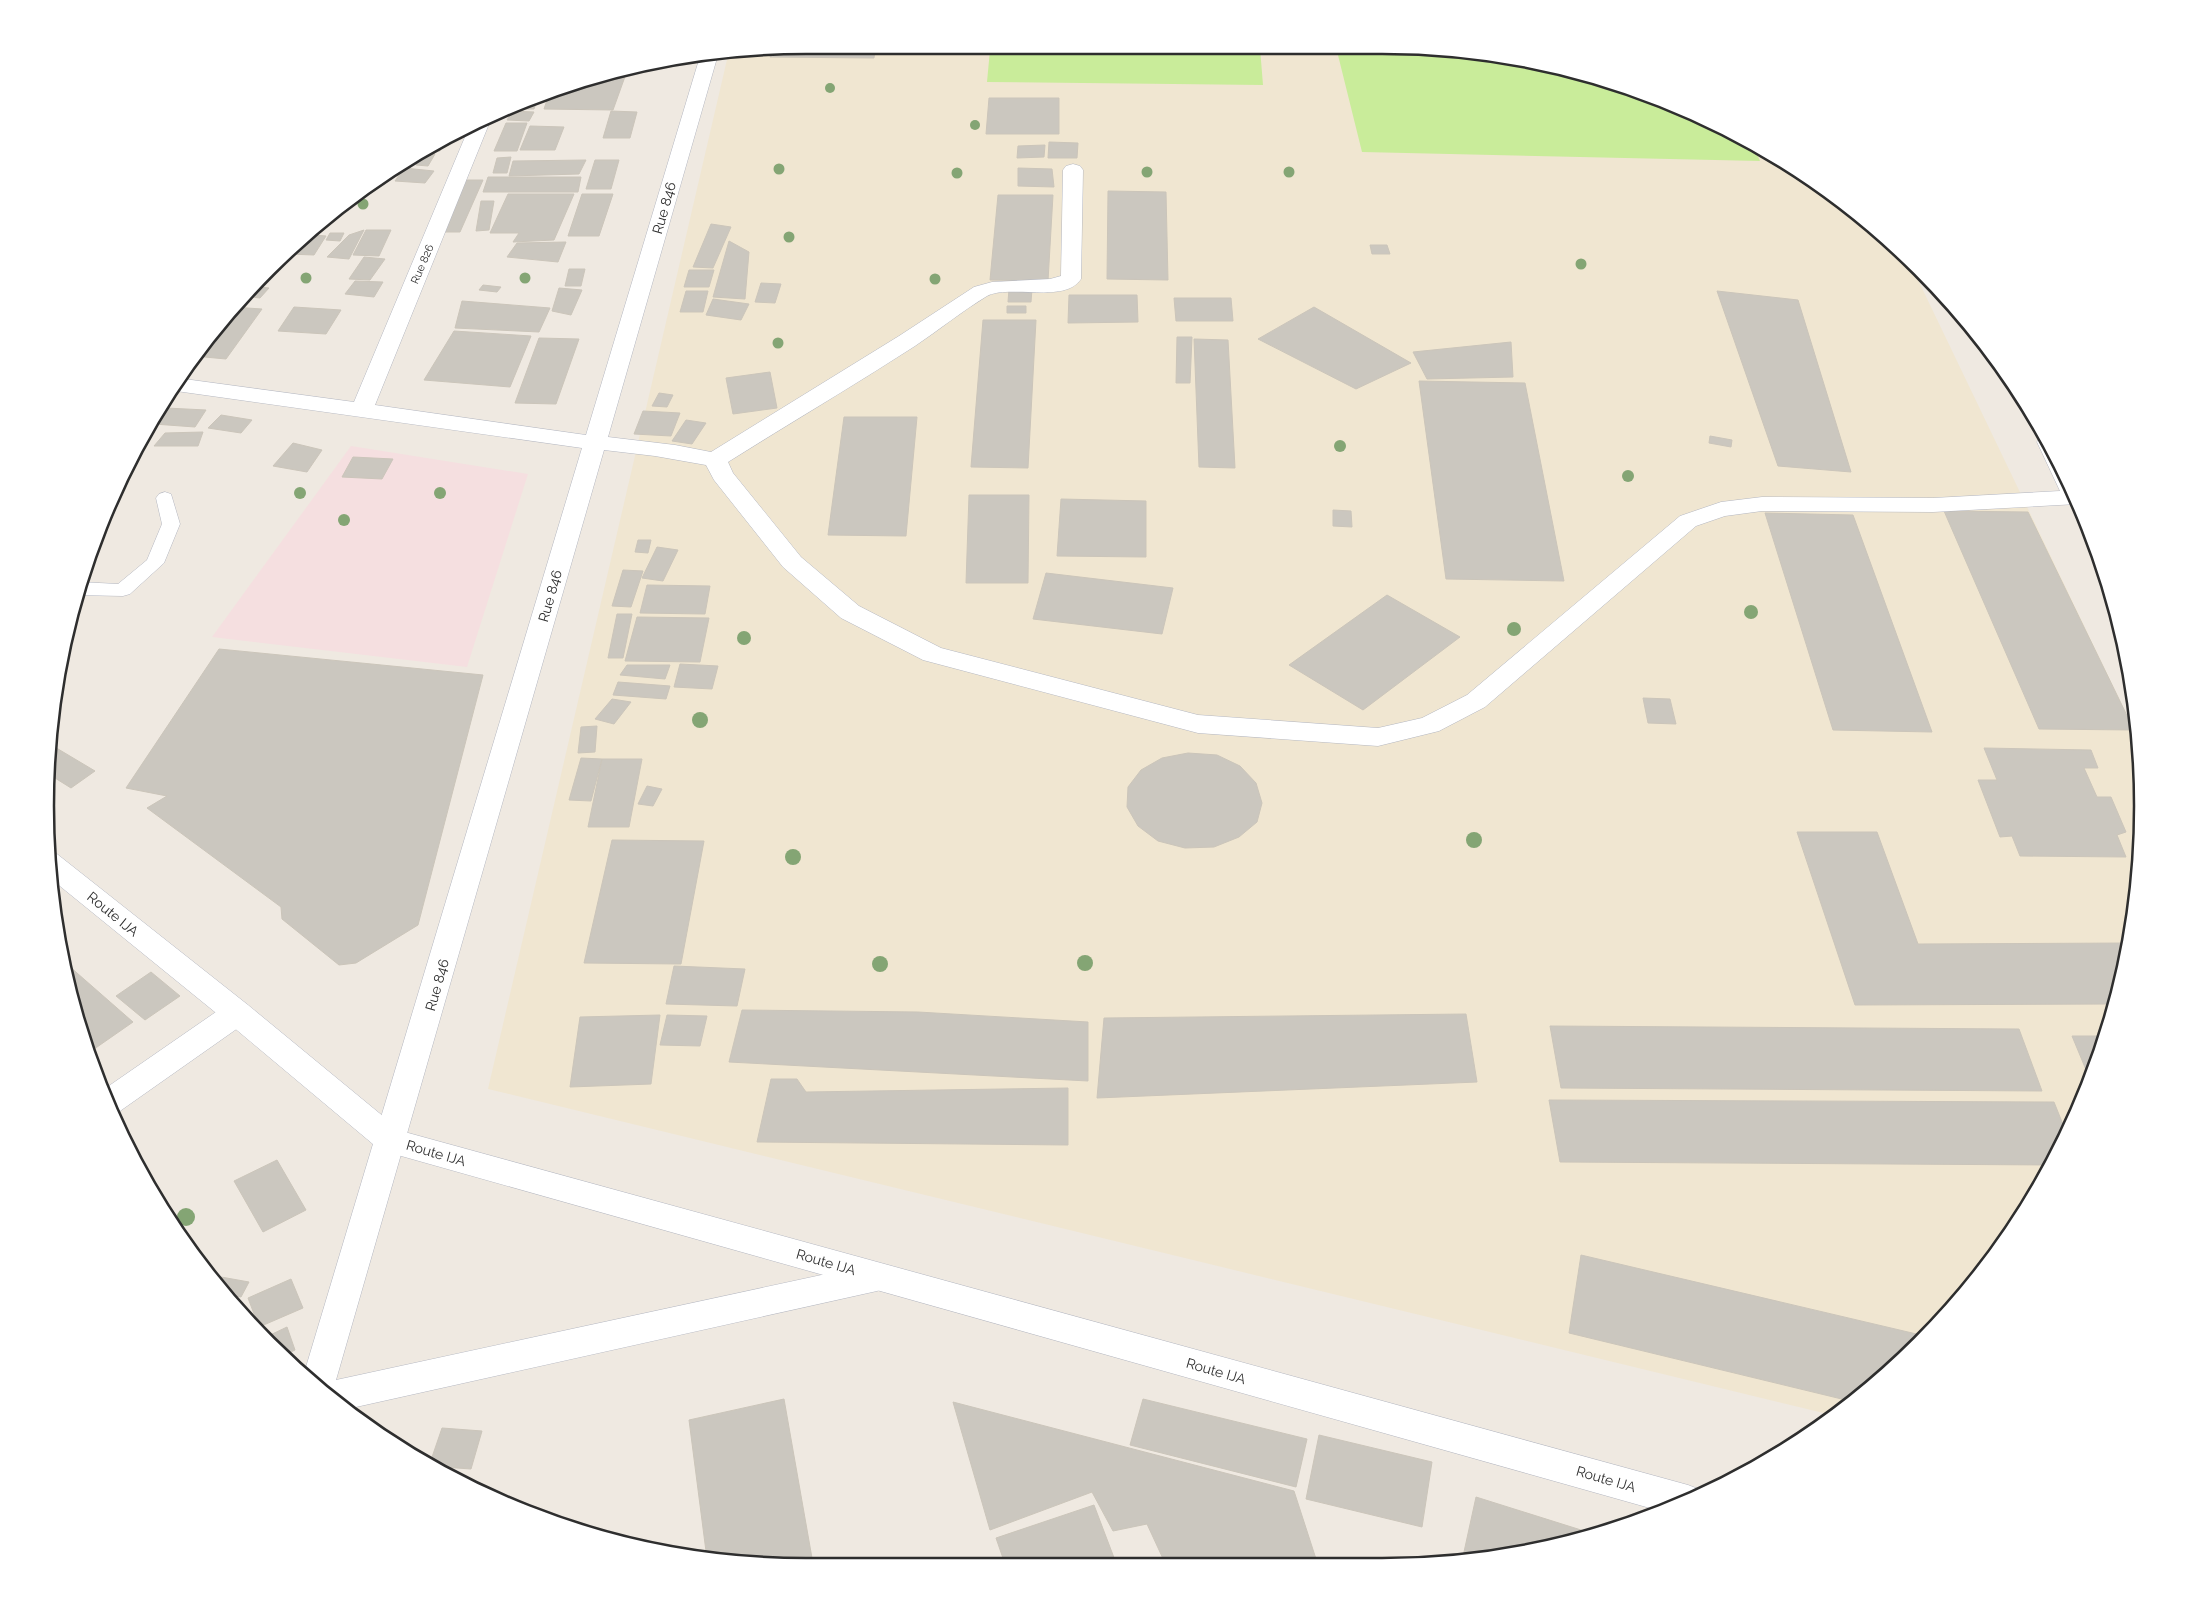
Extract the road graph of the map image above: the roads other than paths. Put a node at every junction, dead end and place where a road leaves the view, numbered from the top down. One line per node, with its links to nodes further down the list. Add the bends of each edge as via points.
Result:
1 (708, 60): 6 (street, Rue 846)
2 (478, 129): 5 (street, Rue 826)
3 (1073, 170): 7 (street, via 1071,279 1060,285 994,286 981,291 907,341)
4 (183, 385): 5 (street)
5 (362, 409): 6 (street)
6 (595, 444): 7 (street, via 680,451); 14 (street, Rue 846)
7 (714, 460): 8 (street, via 722,475 792,562 850,612 932,654 1198,724 1378,737 1430,726 1476,701 1688,522 1721,509 1762,504 1933,505)
8 (2067, 496)
9 (165, 498): 10 (lane, via 171,524 155,562 123,590)
10 (86, 590)
11 (56, 869): 12 (street, Route IJA)
12 (237, 1013): 13 (street); 14 (street, Route IJA)
13 (113, 1099)
14 (391, 1141): 15 (street, Route IJA); 16 (street, Rue 846)
15 (877, 1277): 17 (street); 18 (street, Route IJA)
16 (319, 1380)
17 (339, 1395)
18 (1676, 1499)

